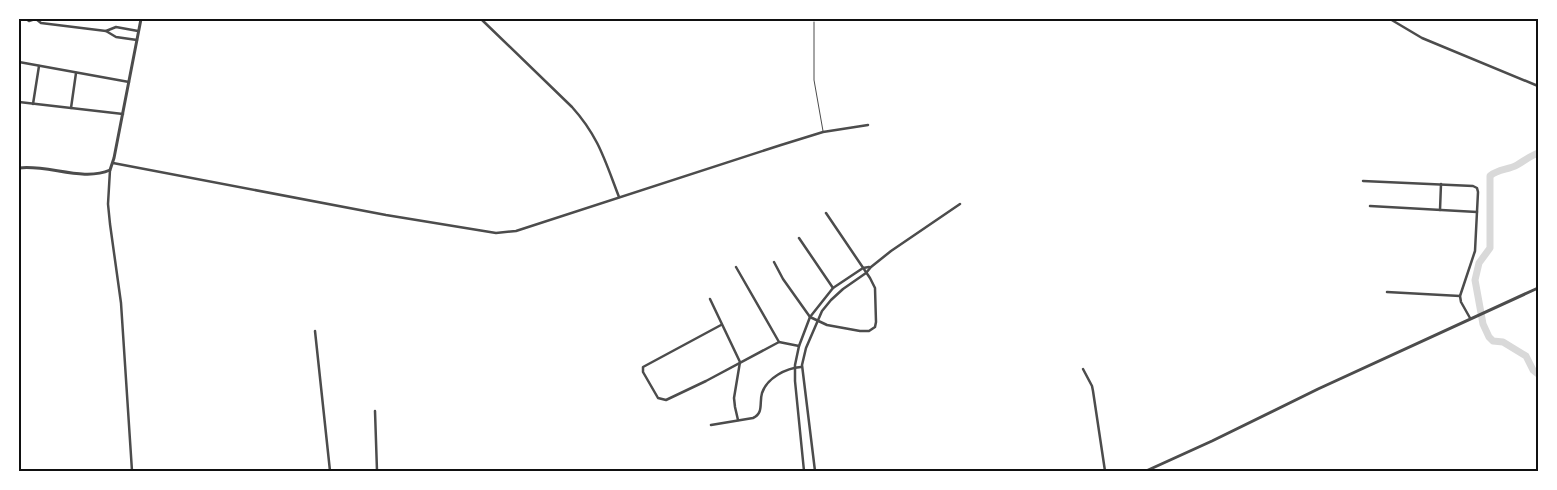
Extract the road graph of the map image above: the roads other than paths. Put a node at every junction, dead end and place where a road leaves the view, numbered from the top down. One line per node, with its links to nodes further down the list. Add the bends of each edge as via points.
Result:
1 (19, 19): 2 (street)
2 (26, 19): 3 (street)
3 (36, 19): 8 (street, via 41,23)
4 (141, 19): 9 (street)
5 (481, 19): 27 (street, via 584,120 598,142)
6 (1390, 19): 15 (street, via 1422,38)
7 (814, 22): 21 (lane, via 814,80)
8 (106, 31): 9 (street, via 116,27); 10 (street, via 116,37)
9 (138, 31): 10 (street)
10 (137, 40): 14 (street)
11 (19, 62): 12 (street)
12 (39, 66): 13 (street); 17 (street)
13 (76, 73): 14 (street); 18 (street)
14 (129, 82): 19 (street)
15 (1538, 86)
16 (19, 102): 17 (street)
17 (33, 104): 18 (street)
18 (71, 108): 19 (street)
19 (123, 114): 22 (street)
20 (868, 125): 21 (street)
21 (823, 132): 27 (street)
22 (113, 163): 24 (street); 27 (street, via 496,233 516,231)
23 (19, 168): 24 (street, via 88,174)
24 (110, 170): 58 (street, via 108,204 121,303)
25 (1363, 181): 26 (street)
26 (1441, 184): 30 (street); 31 (street, via 1477,188)
27 (618, 197)
28 (960, 204): 36 (street)
29 (1370, 206): 30 (street)
30 (1440, 210): 31 (street)
31 (1477, 212): 42 (street, via 1475,251)
32 (826, 213): 37 (street)
33 (799, 238): 39 (street)
34 (774, 262): 44 (street)
35 (736, 267): 49 (street)
36 (871, 267): 37 (street); 38 (street)
37 (863, 268): 38 (street); 39 (street)
38 (866, 273): 46 (street, via 831,300); 46 (street, via 875,288 875,327 860,331 826,325)
39 (833, 288): 44 (street)
40 (1538, 288): 45 (street)
41 (1387, 292): 42 (street)
42 (1460, 296): 45 (street)
43 (710, 298): 47 (street)
44 (810, 317): 46 (street); 50 (street)
45 (1470, 318): 64 (street)
46 (818, 320): 52 (street)
47 (721, 325): 51 (street); 51 (street, via 642,367 642,372 658,398 666,400)
48 (315, 331): 59 (street)
49 (779, 342): 50 (street); 51 (street)
50 (799, 346): 53 (street)
51 (740, 362): 56 (street, via 734,398)
52 (802, 367): 53 (street); 62 (street)
53 (795, 368): 56 (street, via 767,383 757,416); 61 (street)
54 (1083, 369): 63 (street, via 1092,386)
55 (375, 412): 60 (street)
56 (738, 420): 57 (street)
57 (711, 424)
58 (132, 471)
59 (330, 471)
60 (377, 471)
61 (804, 471)
62 (815, 471)
63 (1105, 471)
64 (1146, 471)

